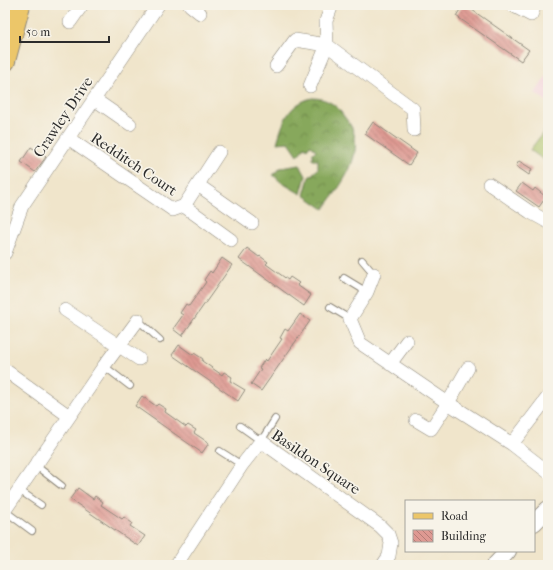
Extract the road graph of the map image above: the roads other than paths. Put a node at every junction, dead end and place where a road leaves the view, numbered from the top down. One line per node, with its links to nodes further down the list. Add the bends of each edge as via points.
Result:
1 (20, 5): 9 (main road)
2 (82, 5): 7 (street)
3 (158, 5): 12 (street, Crawley Drive)
4 (332, 5): 8 (street, via 326,21)
5 (512, 5): 6 (street, via 531,15)
6 (535, 5)
7 (70, 22)
8 (327, 45): 10 (street, via 295,40); 11 (street); 14 (street, via 413,109)
9 (5, 61)
10 (276, 66)
11 (310, 86)
12 (94, 99): 13 (street); 15 (street, Crawley Drive)
13 (130, 124)
14 (414, 130)
15 (68, 138): 19 (street, Redditch Court, via 173,210); 23 (street, Crawley Drive, via 22,206)
16 (219, 152): 18 (street, Redditch Court)
17 (490, 184): 20 (street)
18 (198, 185): 19 (street, Redditch Court); 21 (street, Redditch Court)
19 (184, 206): 22 (street, Redditch Court)
20 (548, 222)
21 (252, 223)
22 (231, 240)
23 (5, 253)
24 (362, 260): 25 (lane)
25 (374, 274): 27 (street)
26 (344, 278): 27 (lane)
27 (367, 292): 30 (street)
28 (330, 307): 30 (lane)
29 (65, 310): 34 (street)
30 (350, 319): 36 (street, via 360,343)
31 (138, 320): 32 (lane); 34 (street)
32 (160, 340)
33 (407, 341): 36 (street)
34 (119, 346): 35 (street); 37 (street)
35 (139, 359)
36 (390, 364): 42 (street)
37 (104, 366): 40 (lane); 43 (street)
38 (468, 368): 42 (street)
39 (5, 370): 43 (street)
40 (130, 386)
41 (548, 397): 48 (street)
42 (448, 403): 45 (street, via 431,429); 48 (street)
43 (69, 416): 50 (street)
44 (275, 419): 47 (lane)
45 (416, 420)
46 (240, 426): 47 (lane)
47 (261, 441): 51 (street, Basildon Square); 62 (street, Basildon Square, via 388,534 391,543 389,556)
48 (512, 444): 52 (street)
49 (220, 451): 51 (lane)
50 (35, 465): 53 (lane); 54 (street)
51 (242, 465): 61 (street, Basildon Square)
52 (548, 472)
53 (62, 486)
54 (18, 490): 55 (lane); 57 (street)
55 (41, 505)
56 (548, 509): 58 (street)
57 (5, 511): 59 (lane)
58 (535, 522)
59 (32, 531)
60 (507, 552): 63 (street)
61 (176, 565)
62 (383, 565)
63 (496, 565)

